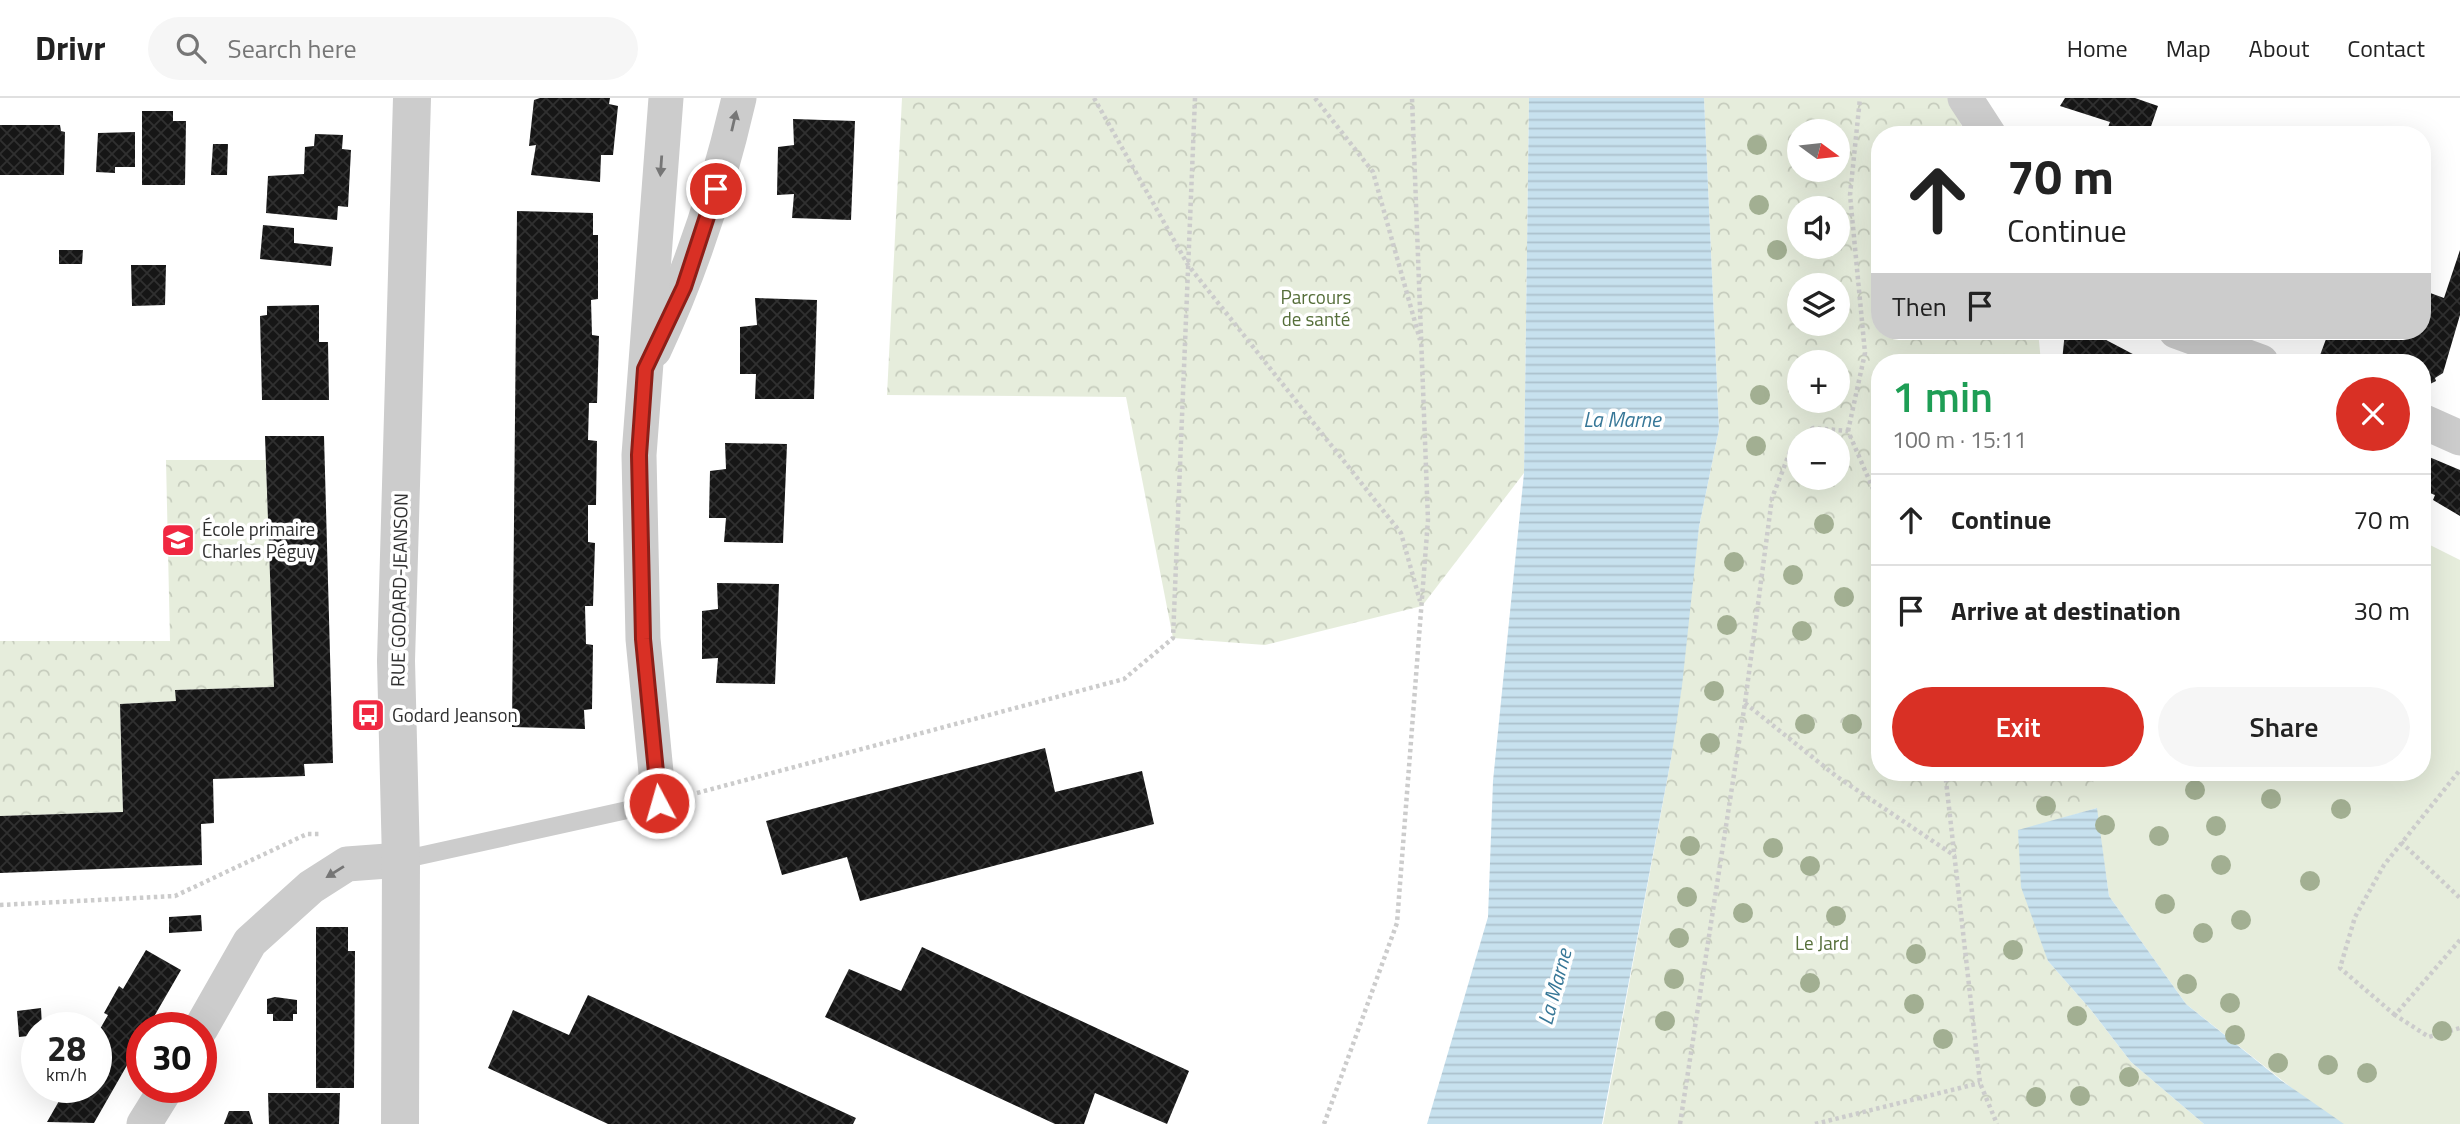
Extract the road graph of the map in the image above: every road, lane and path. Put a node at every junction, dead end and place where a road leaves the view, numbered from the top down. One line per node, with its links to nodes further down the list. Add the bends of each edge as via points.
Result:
1 (411, 98): 27 (street, RUE GODARD-JEANSON, via 396,661)
2 (666, 98): 15 (street, one-way to 15)
3 (739, 98): 15 (street, one-way to 3, via 684,287)
4 (1094, 98): 11 (path)
5 (1195, 98): 11 (path)
6 (1315, 98): 13 (path, via 1373,173)
7 (1412, 98): 13 (path)
8 (1860, 98): 16 (path, via 1850,195 1865,352)
9 (1965, 98): 10 (street)
10 (1983, 126)
11 (1188, 265): 20 (path, via 1401,533); 24 (path, via 1173,638 1124,679)
12 (2200, 340): 14 (street)
13 (1422, 348): 20 (path, via 1428,520)
14 (2240, 354)
15 (645, 369): 24 (street, via 639,455 643,639)
16 (1849, 427)
17 (1850, 436): 19 (path)
18 (1787, 460): 21 (path, via 1776,488)
19 (1871, 484)
20 (1422, 606): 39 (path, via 1398,923)
21 (1745, 703): 26 (path, via 1836,776); 40 (path)
22 (2460, 770): 25 (path)
23 (1946, 781): 26 (path)
24 (659, 803): 27 (lane)
25 (2400, 842): 29 (path); 33 (path, via 2355,917 2340,968)
26 (1956, 856): 35 (path)
27 (401, 860): 28 (street); 38 (street, RUE GODARD-JEANSON)
28 (347, 864): 30 (path, via 344,835 307,834 175,896); 32 (street, one-way to 32, via 311,887 250,942)
29 (2460, 898)
30 (0, 905)
31 (2460, 940): 33 (path)
32 (210, 1012)
33 (2395, 1015): 34 (path, via 2429,1037)
34 (2460, 1028)
35 (1980, 1083): 41 (path); 42 (path)
36 (157, 1103): 37 (street)
37 (144, 1124)
38 (400, 1124)
39 (1324, 1124)
40 (1680, 1124)
41 (1815, 1124)
42 (1997, 1124)

